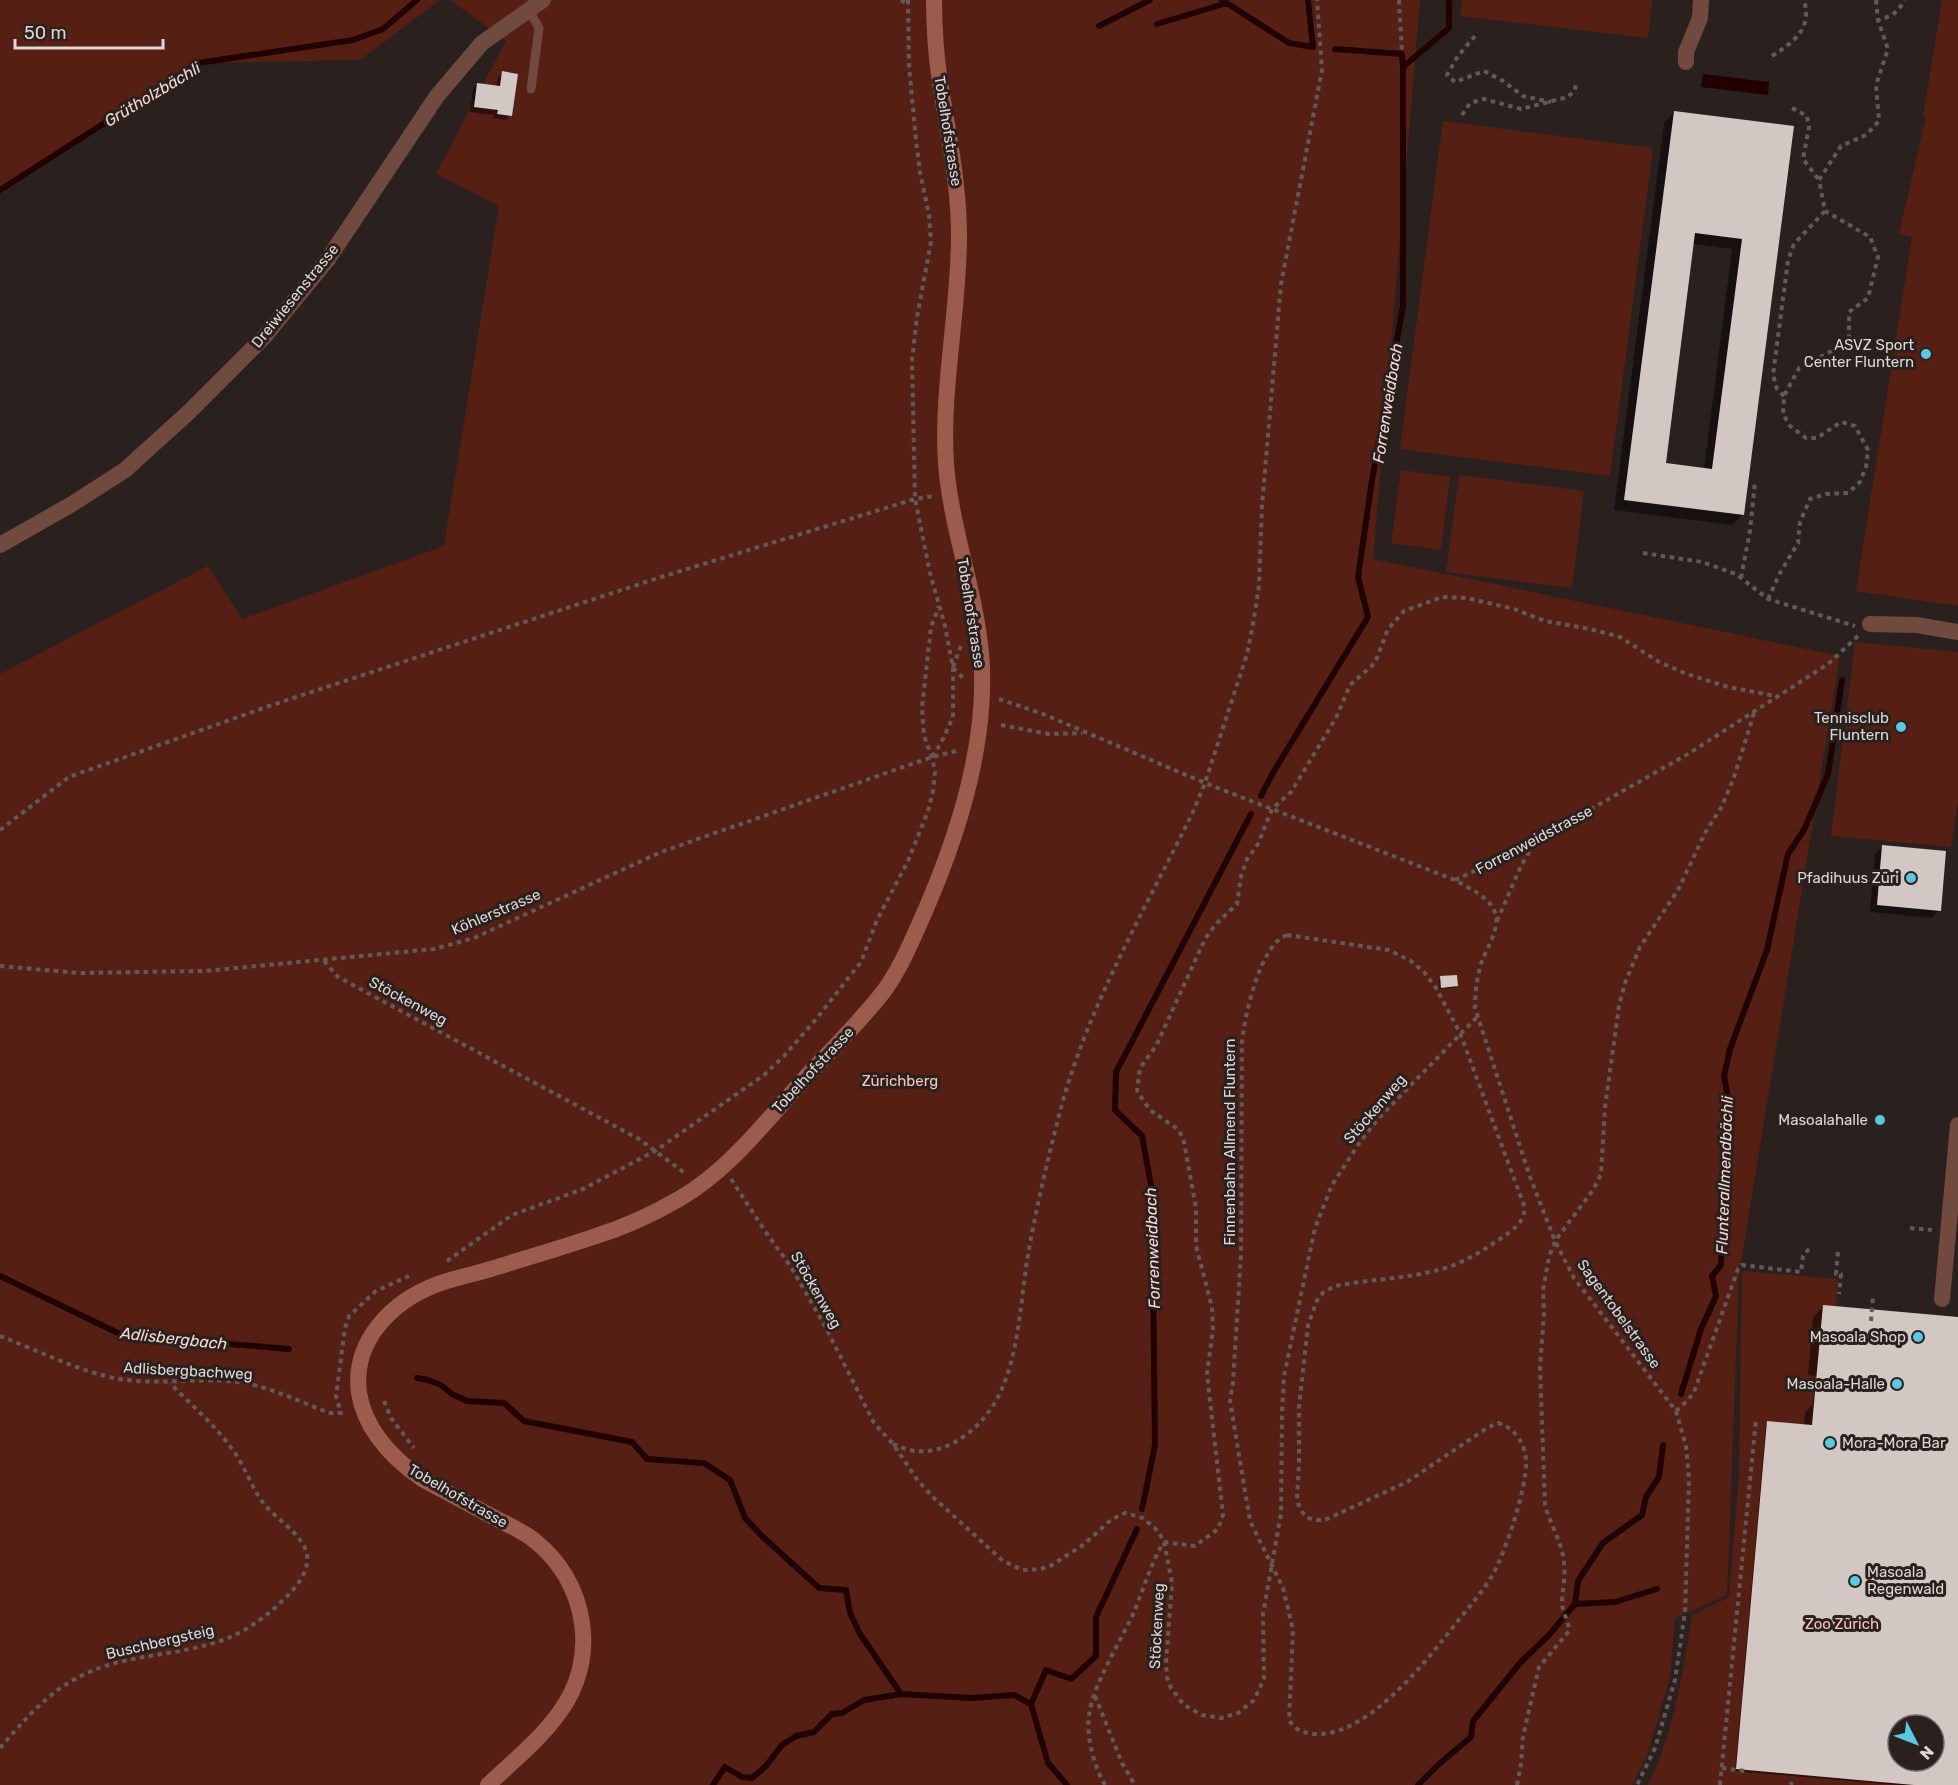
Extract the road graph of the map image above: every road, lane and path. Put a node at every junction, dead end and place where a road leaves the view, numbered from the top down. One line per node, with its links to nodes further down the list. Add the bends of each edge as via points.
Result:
1 (543, 0): 11 (street, Dreiwiesenstrasse)
2 (900, 0): 10 (path)
3 (934, 0): 26 (main road, Tobelhofstrasse, via 935,46 958,207 946,419)
4 (1317, 0): 44 (path, via 1322,70 1281,284 1259,586 1247,654)
5 (1399, 0): 14 (path)
6 (1701, 0): 16 (street, via 1700,18 1686,52)
7 (1804, 0): 15 (path, via 1808,13 1805,25 1798,37)
8 (1876, 0): 12 (path)
9 (1904, 0): 12 (path, via 1898,11)
10 (908, 2): 27 (path, via 914,119 931,242 912,360)
11 (529, 10): 18 (lane, via 539,28); 28 (street, Dreiwiesenstrasse, via 482,44 437,96 328,259 265,336 125,470)
12 (1878, 20): 22 (path, via 1888,49 1876,85 1879,121 1866,135 1841,146)
13 (1475, 36): 19 (path, via 1447,75 1455,82 1484,71 1523,96)
14 (1402, 54)
15 (1772, 56)
16 (1686, 62)
17 (1576, 82): 19 (path, via 1568,97)
18 (531, 89)
19 (1551, 102): 21 (path, via 1521,110 1484,99 1470,103)
20 (1792, 108): 22 (path, via 1807,116 1809,127 1803,159)
21 (1462, 115)
22 (1819, 180): 23 (path)
23 (1825, 211): 24 (path, via 1794,244 1788,260 1773,375); 24 (path, via 1870,237 1878,257 1868,298 1849,312 1849,342 1799,368)
24 (1784, 396): 31 (path, via 1783,414 1790,426 1806,438 1817,438 1841,422 1855,426 1868,450 1860,482 1848,493 1810,499 1800,522 1798,543)
25 (1755, 481): 30 (path)
26 (950, 494): 27 (path); 35 (main road, Tobelhofstrasse, via 974,608)
27 (915, 499): 32 (path); 46 (path, via 661,576 69,777)
28 (0, 544)
29 (1643, 553): 30 (path, via 1702,562)
30 (1741, 578): 31 (path)
31 (1768, 599): 33 (path, via 1854,626)
32 (939, 606): 38 (path, via 953,668); 43 (path, via 931,627 922,708 924,736)
33 (1870, 624): 34 (street, via 1917,625); 36 (path, Forrenweidstrasse, via 1828,664)
34 (1958, 632)
35 (982, 696): 41 (path, via 1002,699); 42 (main road, Tobelhofstrasse)
36 (1776, 696): 37 (path, Forrenweidstrasse); 45 (path, via 1713,684 1659,662 1620,637 1545,621 1467,598 1442,597 1404,611 1388,629 1375,663 1350,685 1336,718 1291,792)
37 (1755, 710): 47 (path, Forrenweidstrasse, via 1688,754); 60 (path, via 1722,806 1678,890 1640,947 1625,983 1605,1107 1601,1174)
38 (953, 717): 39 (path); 43 (path)
39 (962, 719)
40 (1001, 725): 41 (path, via 1049,734)
41 (1086, 733): 44 (path)
42 (976, 749): 43 (path, Köhlerstrasse); 56 (main road, Tobelhofstrasse, via 951,844 896,974 865,1013)
43 (932, 757): 50 (path, Köhlerstrasse, via 661,852 474,938 434,949); 55 (path, via 934,772 928,811 861,962 817,1018 764,1075)
44 (1205, 783): 45 (path); 74 (path, via 1097,1005 1078,1053 1039,1200 1014,1345 998,1397 986,1416 953,1443 927,1451)
45 (1272, 810): 48 (path); 76 (path, via 1247,859 1237,904 1205,939 1156,1046 1140,1068 1137,1091 1150,1110 1179,1130 1184,1142 1196,1208 1196,1246 1212,1307 1207,1374 1223,1515 1218,1529 1195,1546)
46 (0, 830)
47 (1536, 841): 48 (path, Forrenweidstrasse); 49 (path, Sagentobelstrasse)
48 (1455, 880): 49 (path, via 1488,902)
49 (1496, 922): 52 (path, Sagentobelstrasse, via 1476,987)
50 (324, 960): 51 (path, Köhlerstrasse, via 146,973 78,973); 55 (path, Stöckenweg, via 338,977)
51 (0, 966)
52 (1477, 1017): 53 (path, Stöckenweg); 60 (path, Sagentobelstrasse)
53 (1460, 1033): 77 (path, Stöckenweg, via 1358,1145 1332,1185 1318,1220 1284,1376 1281,1514); 77 (path, Finnenbahn Allmend Fluntern, via 1424,972 1389,950 1287,935 1275,942 1257,978 1242,1041 1241,1254 1230,1401 1250,1521); 77 (path, Finnenbahn Allmend Fluntern, via 1523,1200 1524,1216 1512,1231 1460,1262 1335,1286 1318,1298 1308,1325 1302,1369 1297,1499 1300,1512 1308,1518 1327,1519 1407,1482 1487,1428 1506,1426 1514,1431 1526,1459 1521,1492 1503,1552 1475,1600 1416,1673 1376,1708 1335,1733 1323,1734 1298,1731 1289,1720 1293,1630 1283,1588)
54 (1958, 1125): 67 (street)
55 (655, 1151): 57 (path, Stöckenweg); 63 (path, via 583,1189 512,1215)
56 (723, 1165): 57 (main road, Tobelhofstrasse); 74 (path, Stöckenweg, via 791,1267 870,1416)
57 (702, 1184): 82 (main road, Tobelhofstrasse, via 649,1215 598,1236 435,1285 382,1320 363,1352 358,1384 362,1408 384,1445 422,1479 533,1539 560,1566 573,1587 580,1610 583,1654 570,1695 545,1730)
58 (1910, 1228): 59 (path)
59 (1932, 1230)
60 (1555, 1241): 72 (path, Sagentobelstrasse, via 1574,1278); 85 (path, via 1543,1290 1540,1367 1545,1505 1565,1564 1562,1607 1569,1631 1539,1668 1523,1736)
61 (1809, 1248): 72 (path, via 1803,1256 1802,1272 1742,1265 1738,1269 1694,1392)
62 (1838, 1252): 65 (path)
63 (442, 1263)
64 (415, 1274): 70 (path, Adlisbergbachweg, via 376,1292 349,1316 336,1396 340,1413 243,1383)
65 (1839, 1294)
66 (1873, 1296): 68 (path)
67 (1942, 1299)
68 (1871, 1321)
69 (0, 1336): 70 (path, Adlisbergbachweg, via 99,1375)
70 (169, 1382): 79 (path, Buschbergsteig, via 234,1450 263,1502 304,1546 307,1561 301,1579 278,1606 231,1637 110,1664 77,1677 42,1703)
71 (384, 1401): 75 (path, via 391,1418)
72 (1676, 1411): 86 (path, Sagentobelstrasse, via 1686,1446 1689,1479 1684,1612 1675,1680 1655,1749)
73 (1756, 1420): 80 (path)
74 (893, 1444): 76 (path, Stöckenweg, via 934,1498 1004,1561 1023,1570 1052,1565 1125,1513 1151,1523)
75 (420, 1455)
76 (1164, 1542): 77 (path, Stöckenweg, via 1172,1583 1167,1677 1185,1705 1211,1718 1238,1713 1260,1690 1264,1673 1263,1614); 78 (path)
77 (1272, 1567)
78 (1095, 1696): 83 (path, via 1088,1731); 84 (path)
79 (0, 1748)
80 (1722, 1768): 81 (path); 87 (path)
81 (1746, 1771)
82 (488, 1785)
83 (1106, 1785)
84 (1135, 1785)
85 (1517, 1785)
86 (1637, 1785)
87 (1720, 1785)

